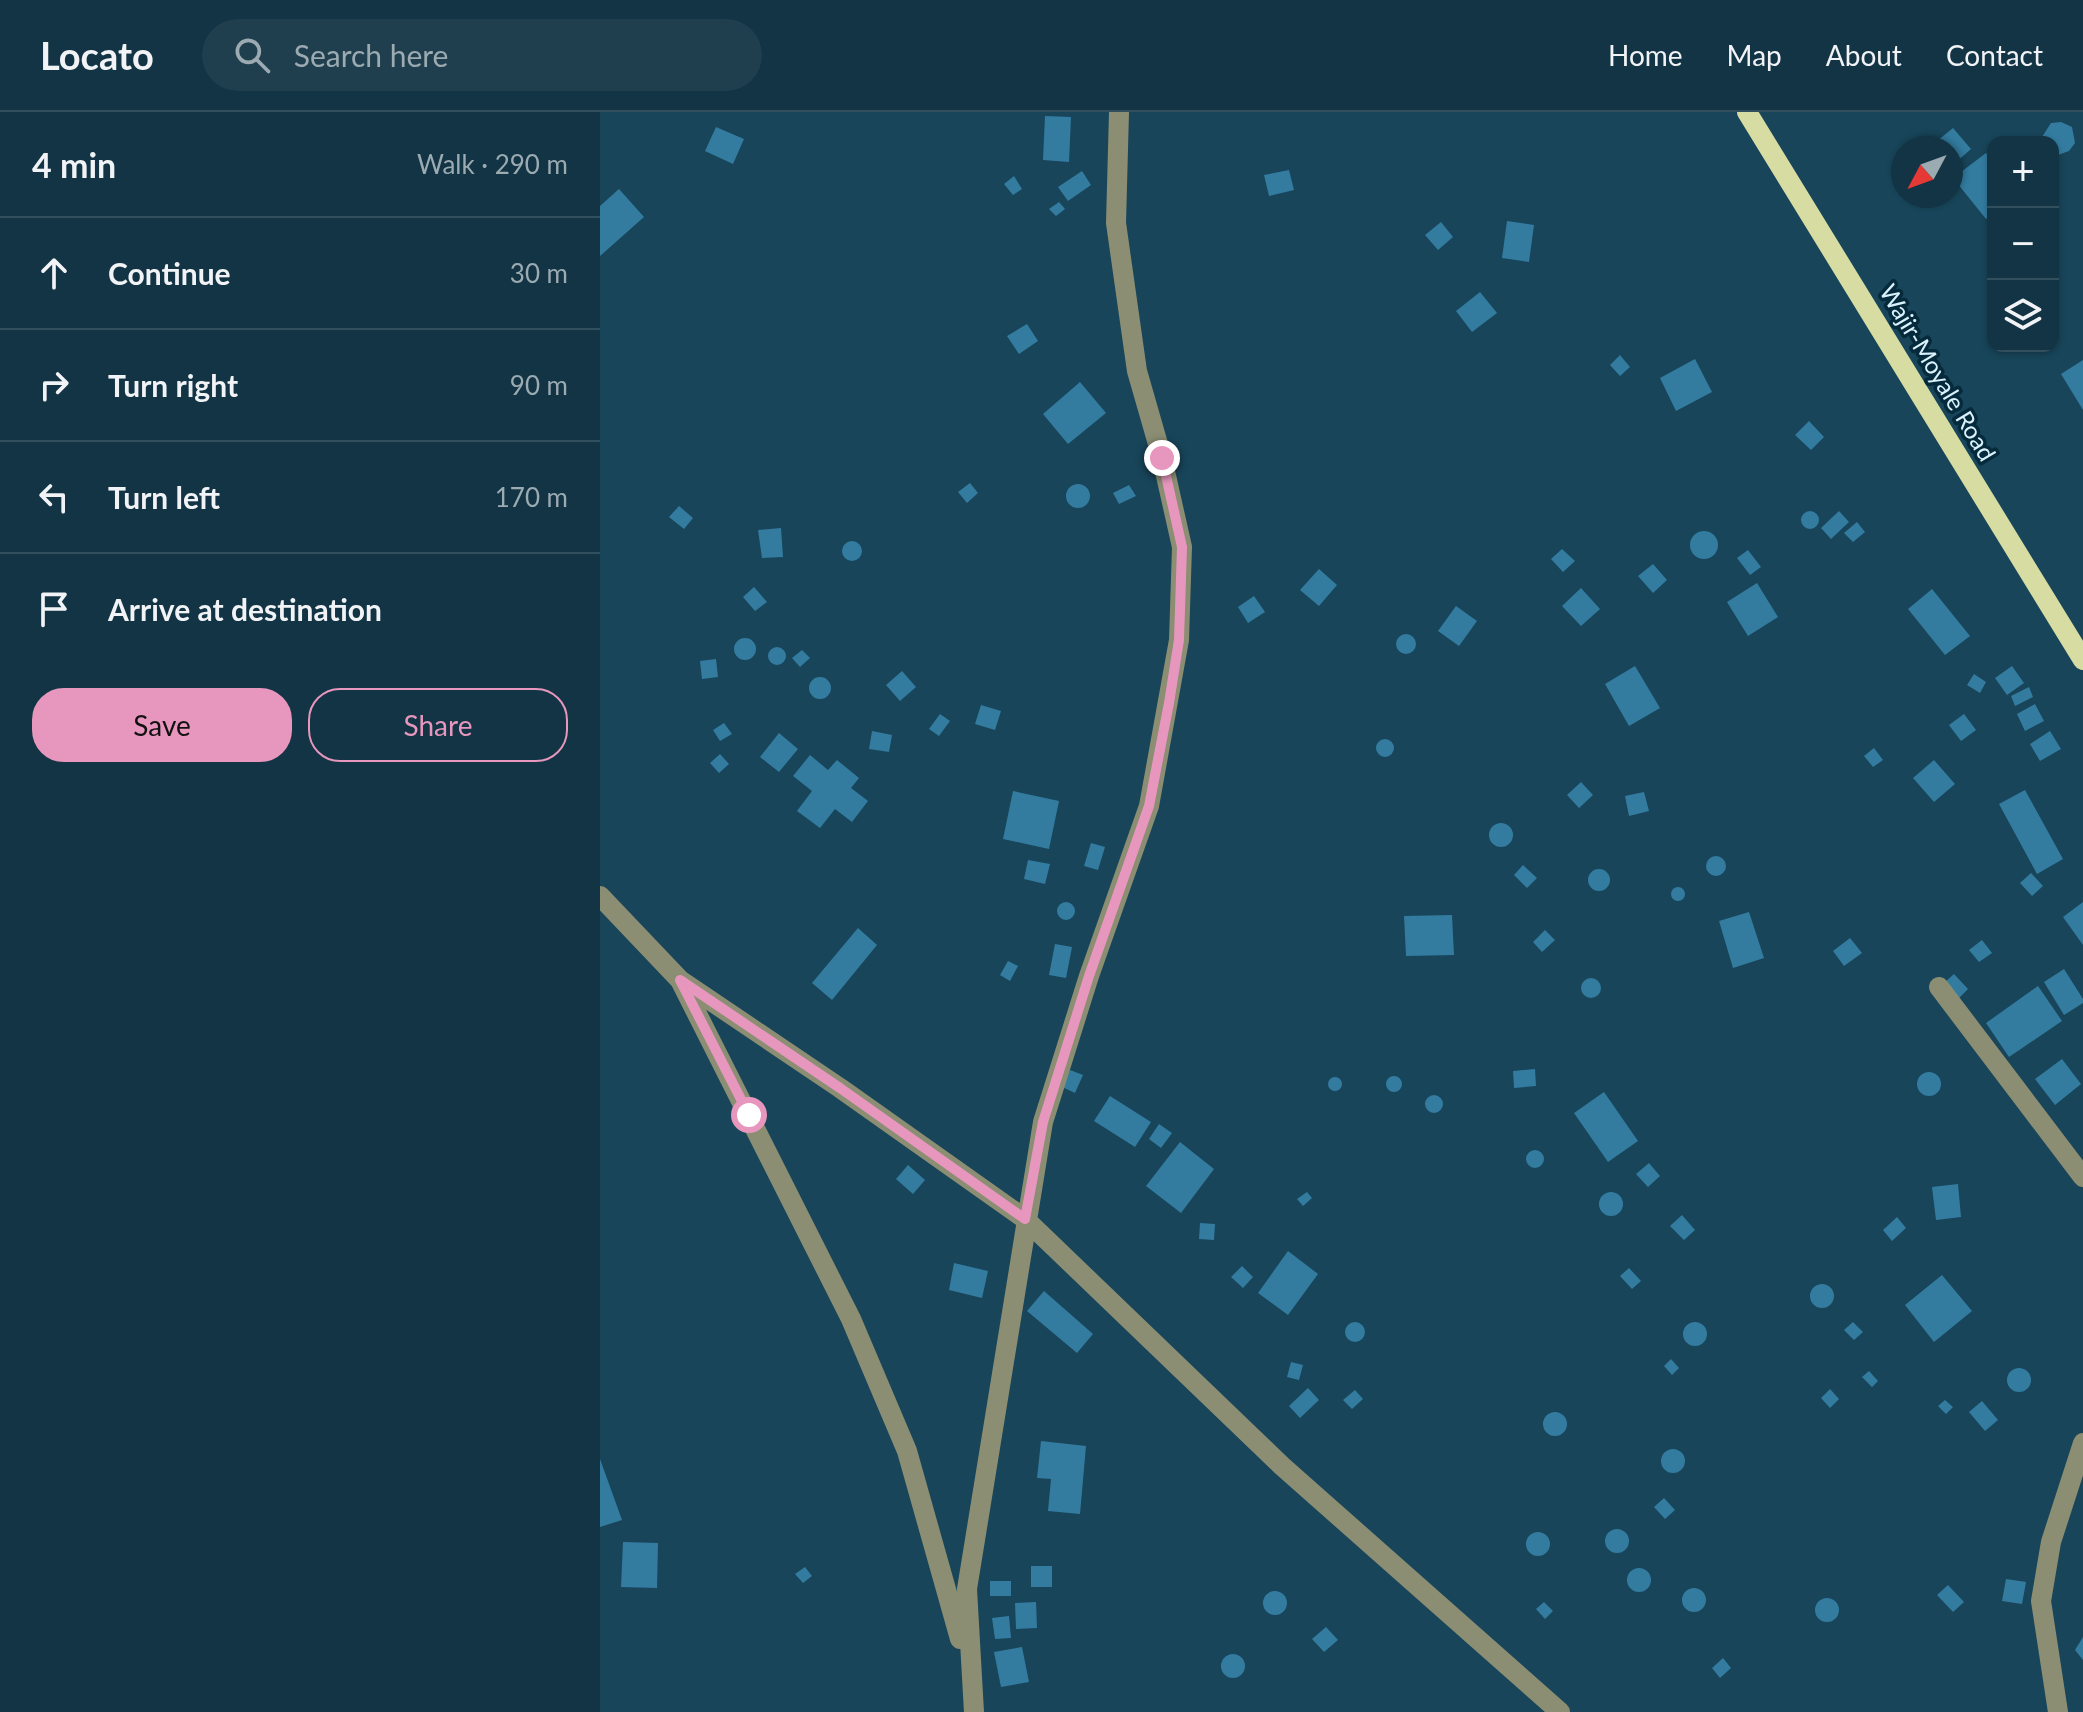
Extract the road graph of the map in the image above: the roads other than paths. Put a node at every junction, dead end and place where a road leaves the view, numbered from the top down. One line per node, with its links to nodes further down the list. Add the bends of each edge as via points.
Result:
1 (1119, 112): 8 (street, via 1116,223 1137,371 1182,547 1179,640 1149,806 1043,1122)
2 (1747, 112): 3 (main road, Wajir-Moyale Road)
3 (2083, 660)
4 (600, 896): 5 (street)
5 (680, 980): 8 (street); 10 (street, via 851,1319 907,1451)
6 (1939, 987): 7 (street)
7 (2083, 1177)
8 (1025, 1219): 10 (street, via 967,1589); 12 (street, via 1282,1466)
9 (2083, 1443): 13 (street, via 2051,1542 2041,1601)
10 (971, 1682): 11 (street)
11 (974, 1712)
12 (1560, 1712)
13 (2058, 1712)

